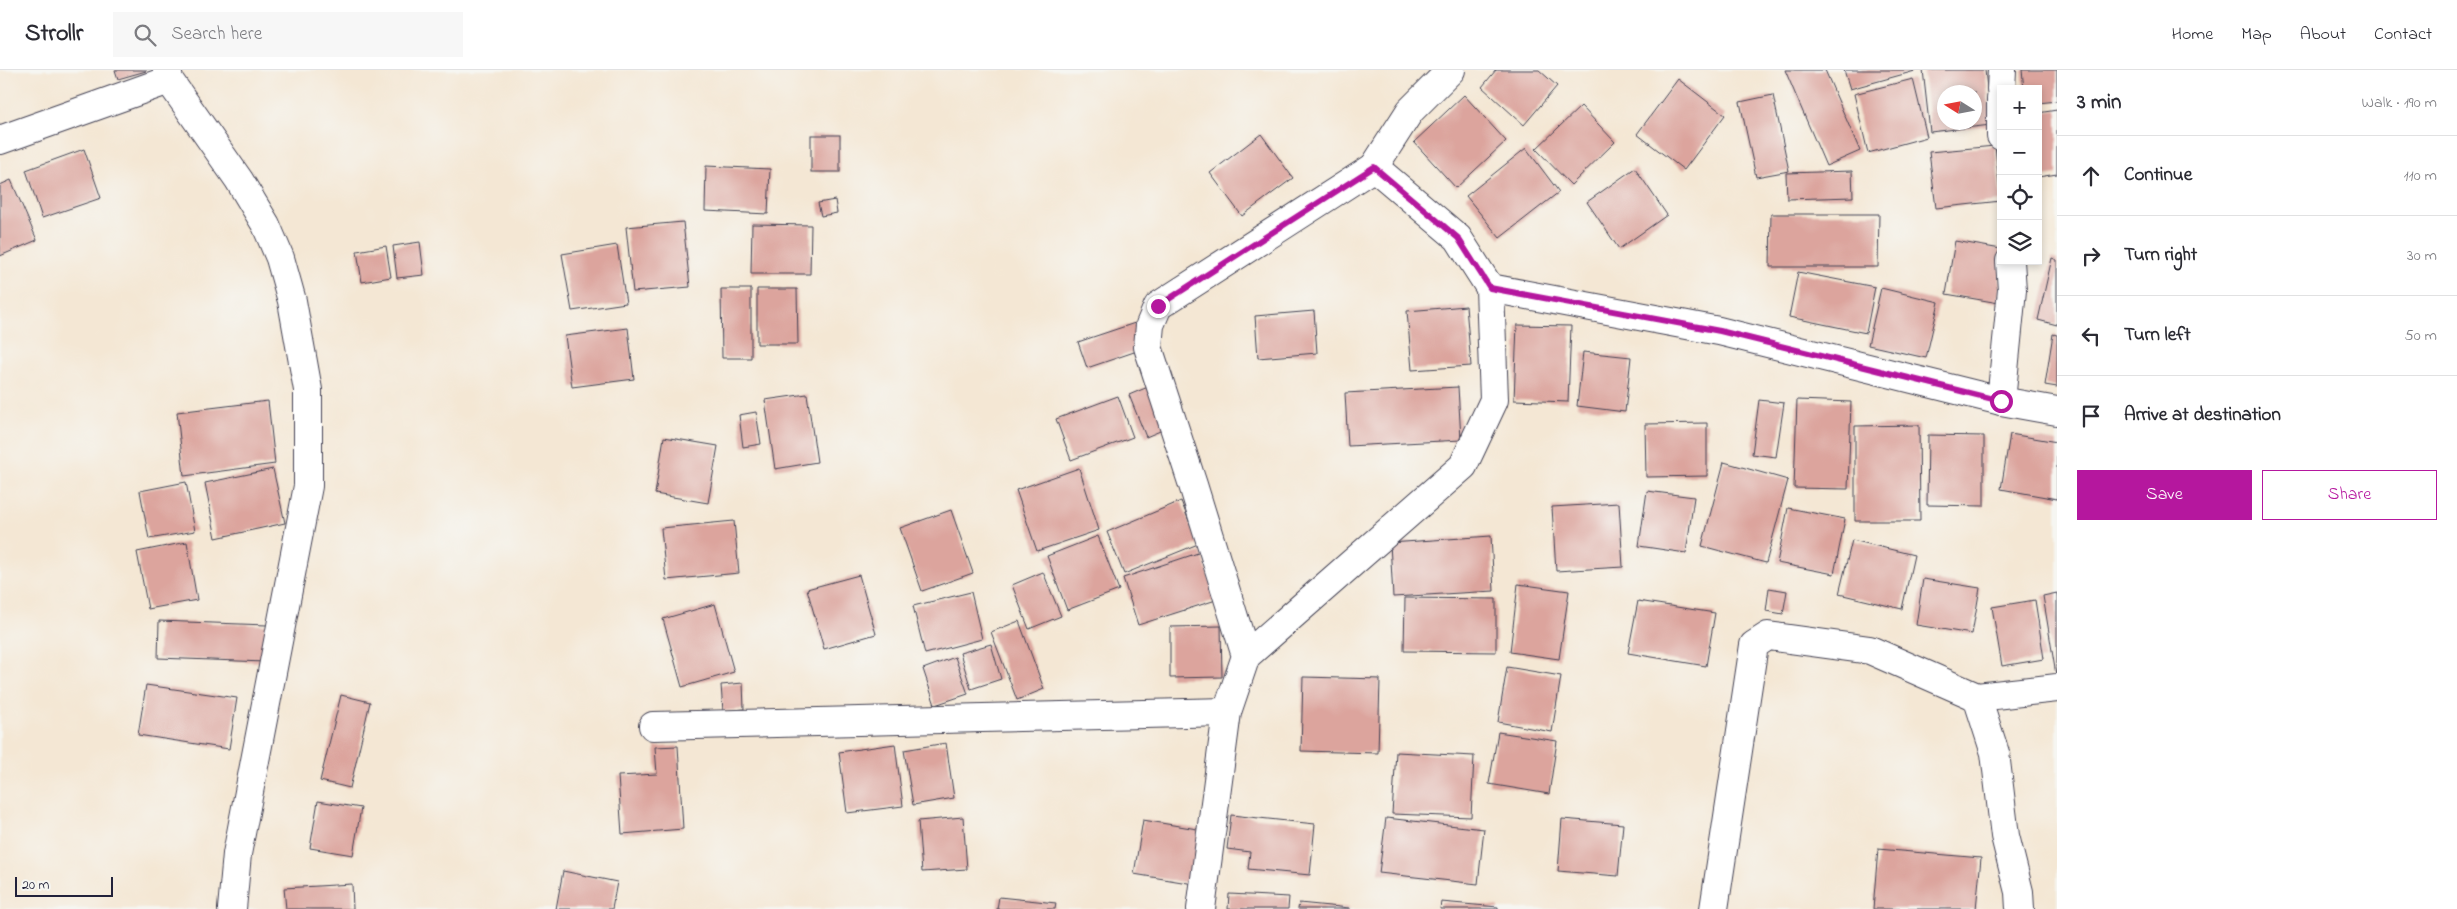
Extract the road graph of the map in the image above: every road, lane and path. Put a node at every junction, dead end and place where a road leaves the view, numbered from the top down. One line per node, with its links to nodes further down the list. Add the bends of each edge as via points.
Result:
1 (1451, 70): 6 (street, via 1410,111)
2 (2002, 70): 4 (street)
3 (168, 75): 5 (street); 16 (street, via 266,225 280,258 292,301 308,390 308,486 237,854)
4 (2001, 85)
5 (0, 140)
6 (1374, 167): 8 (street, via 1458,238); 11 (street, via 1158,306 1150,325 1148,347)
7 (2010, 265): 9 (street, via 2012,290)
8 (1490, 288): 9 (street, via 1720,331); 11 (street, via 1494,400 1463,466)
9 (2001, 401): 10 (street)
10 (2057, 411)
11 (1246, 656): 14 (street)
12 (2057, 688): 13 (street)
13 (1977, 697): 18 (street, via 1870,650 1768,636 1754,645); 19 (street, via 1995,753 2005,836)
14 (1227, 712): 15 (street); 17 (street)
15 (654, 726)
16 (232, 909)
17 (1202, 909)
18 (1714, 909)
19 (2020, 909)

